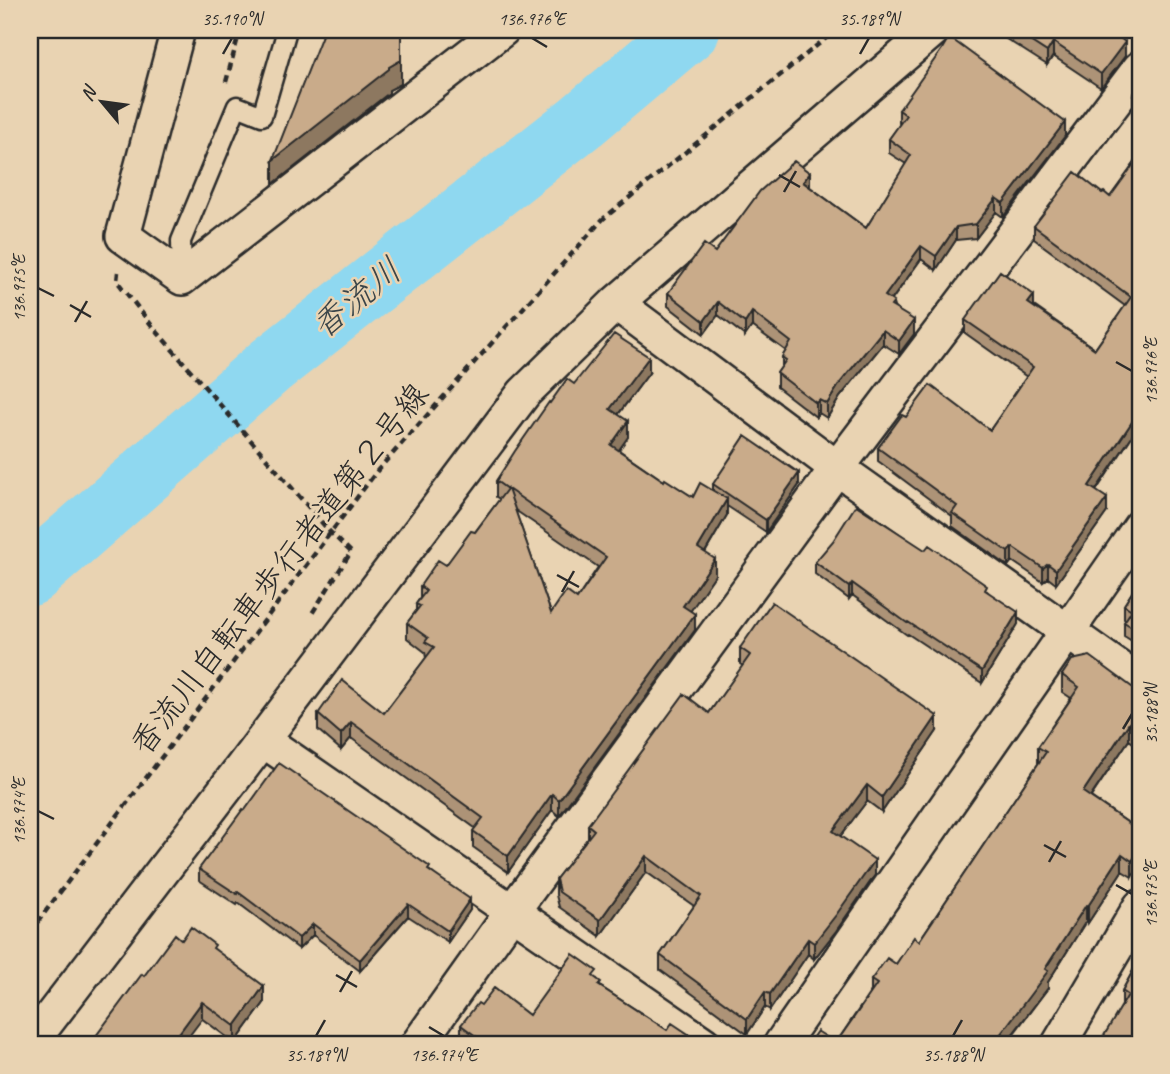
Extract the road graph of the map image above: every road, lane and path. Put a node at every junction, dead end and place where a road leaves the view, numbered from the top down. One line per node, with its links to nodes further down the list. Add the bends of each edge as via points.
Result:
1 (178, 30): 7 (street, via 123,236)
2 (287, 30): 7 (lane, via 262,116 237,106 181,241)
3 (502, 30): 7 (street)
4 (836, 30): 12 (path, 香流川自転車歩行者道第２号線, via 603,219 377,471)
5 (933, 30): 8 (street)
6 (1140, 68): 10 (street)
7 (182, 278)
8 (616, 303): 10 (street); 15 (street, via 524,393)
9 (153, 327): 12 (path)
10 (837, 468): 13 (street); 17 (street)
11 (1140, 527): 13 (street)
12 (330, 532): 18 (path, 香流川自転車歩行者道第２号線)
13 (1066, 632): 14 (street); 22 (street)
14 (1140, 683)
15 (263, 740): 17 (street); 19 (street)
16 (1140, 907): 23 (street)
17 (512, 912): 20 (street); 21 (street)
18 (30, 932)
19 (30, 1044)
20 (418, 1044)
21 (704, 1044)
22 (781, 1044)
23 (1059, 1044)

